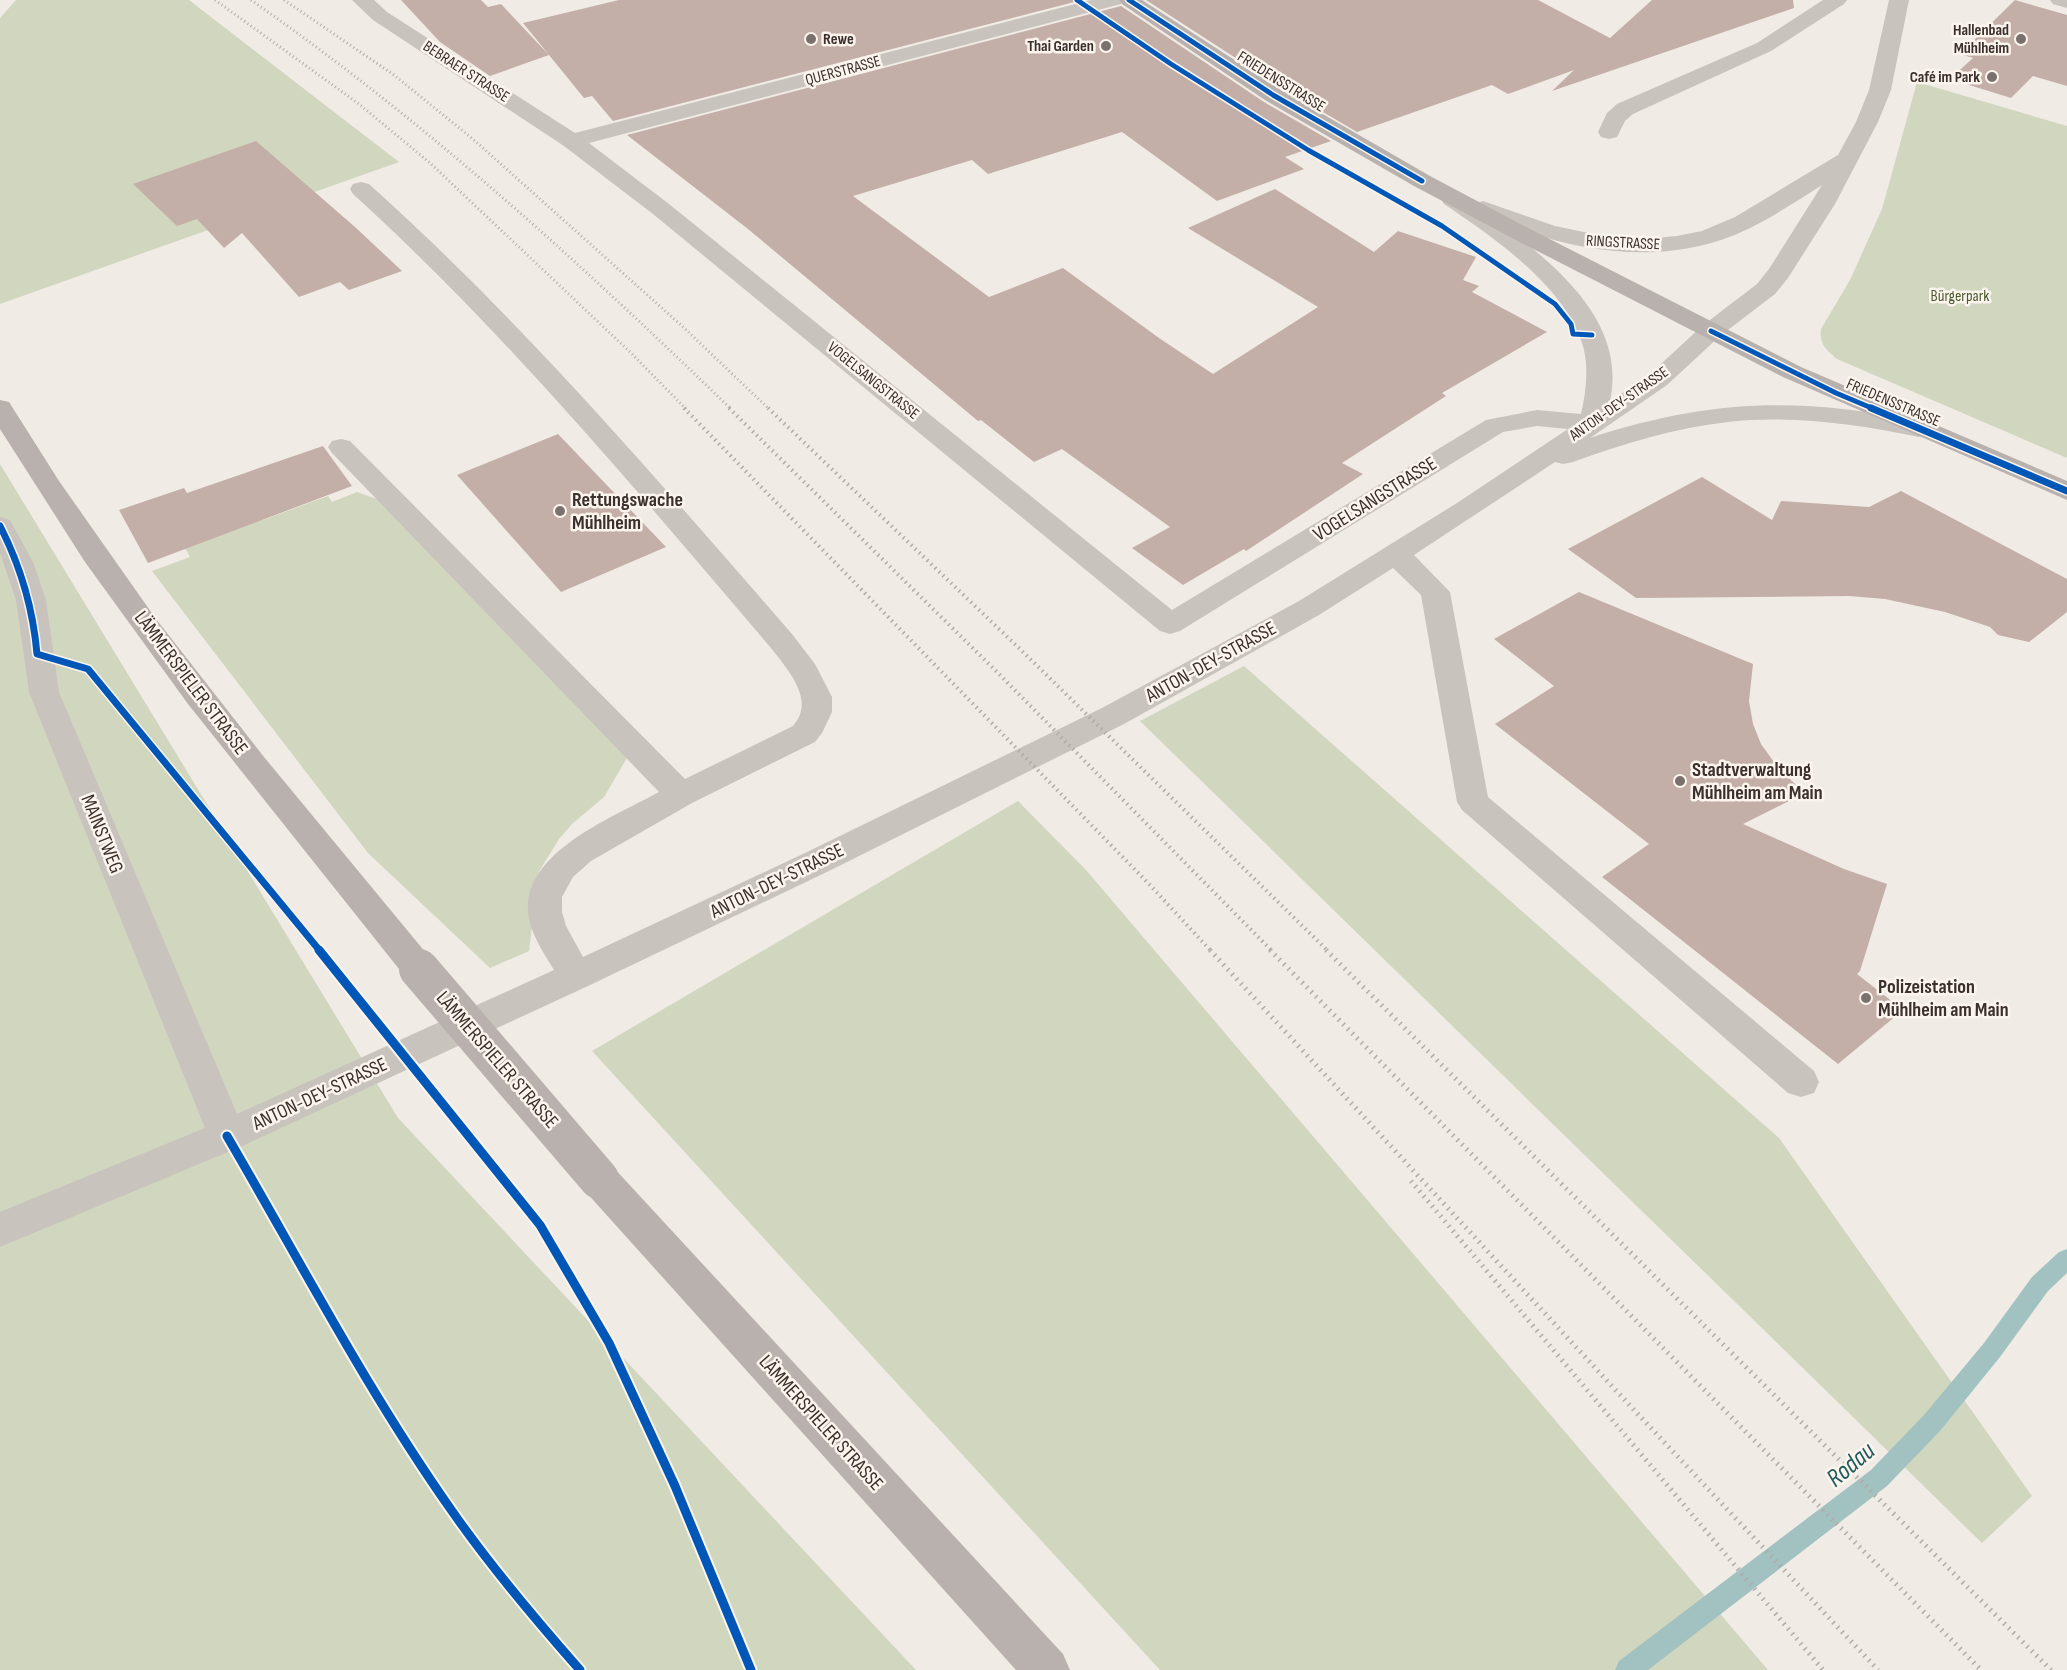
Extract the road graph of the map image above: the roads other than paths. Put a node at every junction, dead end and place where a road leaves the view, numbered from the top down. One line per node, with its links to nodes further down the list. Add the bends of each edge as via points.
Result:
1 (362, 0): 9 (street, BEBRAER STRASSE, via 380,16)
2 (1114, 0): 9 (street, QUERSTRASSE)
3 (1129, 0): 11 (main road, FRIEDENSSTRASSE, via 1273,95)
4 (1837, 0): 8 (street, via 1764,46 1625,108)
5 (1899, 0): 10 (street, via 1880,90)
6 (2060, 0): 7 (street)
7 (2067, 2)
8 (1609, 132)
9 (572, 141): 15 (street, VOGELSANGSTRASSE, via 759,288 1161,630 1495,426 1537,418)
10 (1849, 157): 11 (street, RINGSTRASSE, via 1742,223 1692,241 1656,246 1592,243 1552,234); 13 (street, via 1779,273 1766,289)
11 (1422, 181): 13 (main road, FRIEDENSSTRASSE); 15 (street, FRIEDENSSTRASSE, via 1512,244 1575,302 1593,335 1598,357 1600,397)
12 (361, 189): 22 (street, via 429,251 570,396 747,603 812,686 817,697 816,716 804,734)
13 (1711, 331): 15 (street, ANTON-DEY-STRASSE, via 1658,380); 16 (main road, FRIEDENSSTRASSE, via 1810,381)
14 (0, 408): 27 (main road, LÄMMERSPIELER STRASSE, bridge, via 140,618 287,809 419,969 598,1179)
15 (1592, 423): 18 (street, ANTON-DEY-STRASSE)
16 (1919, 429): 18 (street, ANTON-DEY-STRASSE, via 1821,414 1728,414 1677,422 1610,440); 19 (main road, FRIEDENSSTRASSE)
17 (341, 447): 22 (street)
18 (1522, 471): 21 (street, ANTON-DEY-STRASSE)
19 (2067, 491)
20 (0, 526): 25 (street, MAINSTWEG, via 19,562 31,600 44,692)
21 (1396, 554): 23 (street, ANTON-DEY-STRASSE, via 1309,608 1113,716); 24 (street, via 1435,592 1473,802)
22 (681, 795): 23 (street, via 579,852 551,879 545,894 545,920)
23 (576, 976): 25 (street, ANTON-DEY-STRASSE)
24 (1801, 1082)
25 (227, 1136): 26 (street, ANTON-DEY-STRASSE)
26 (0, 1230)
27 (1047, 1670)

